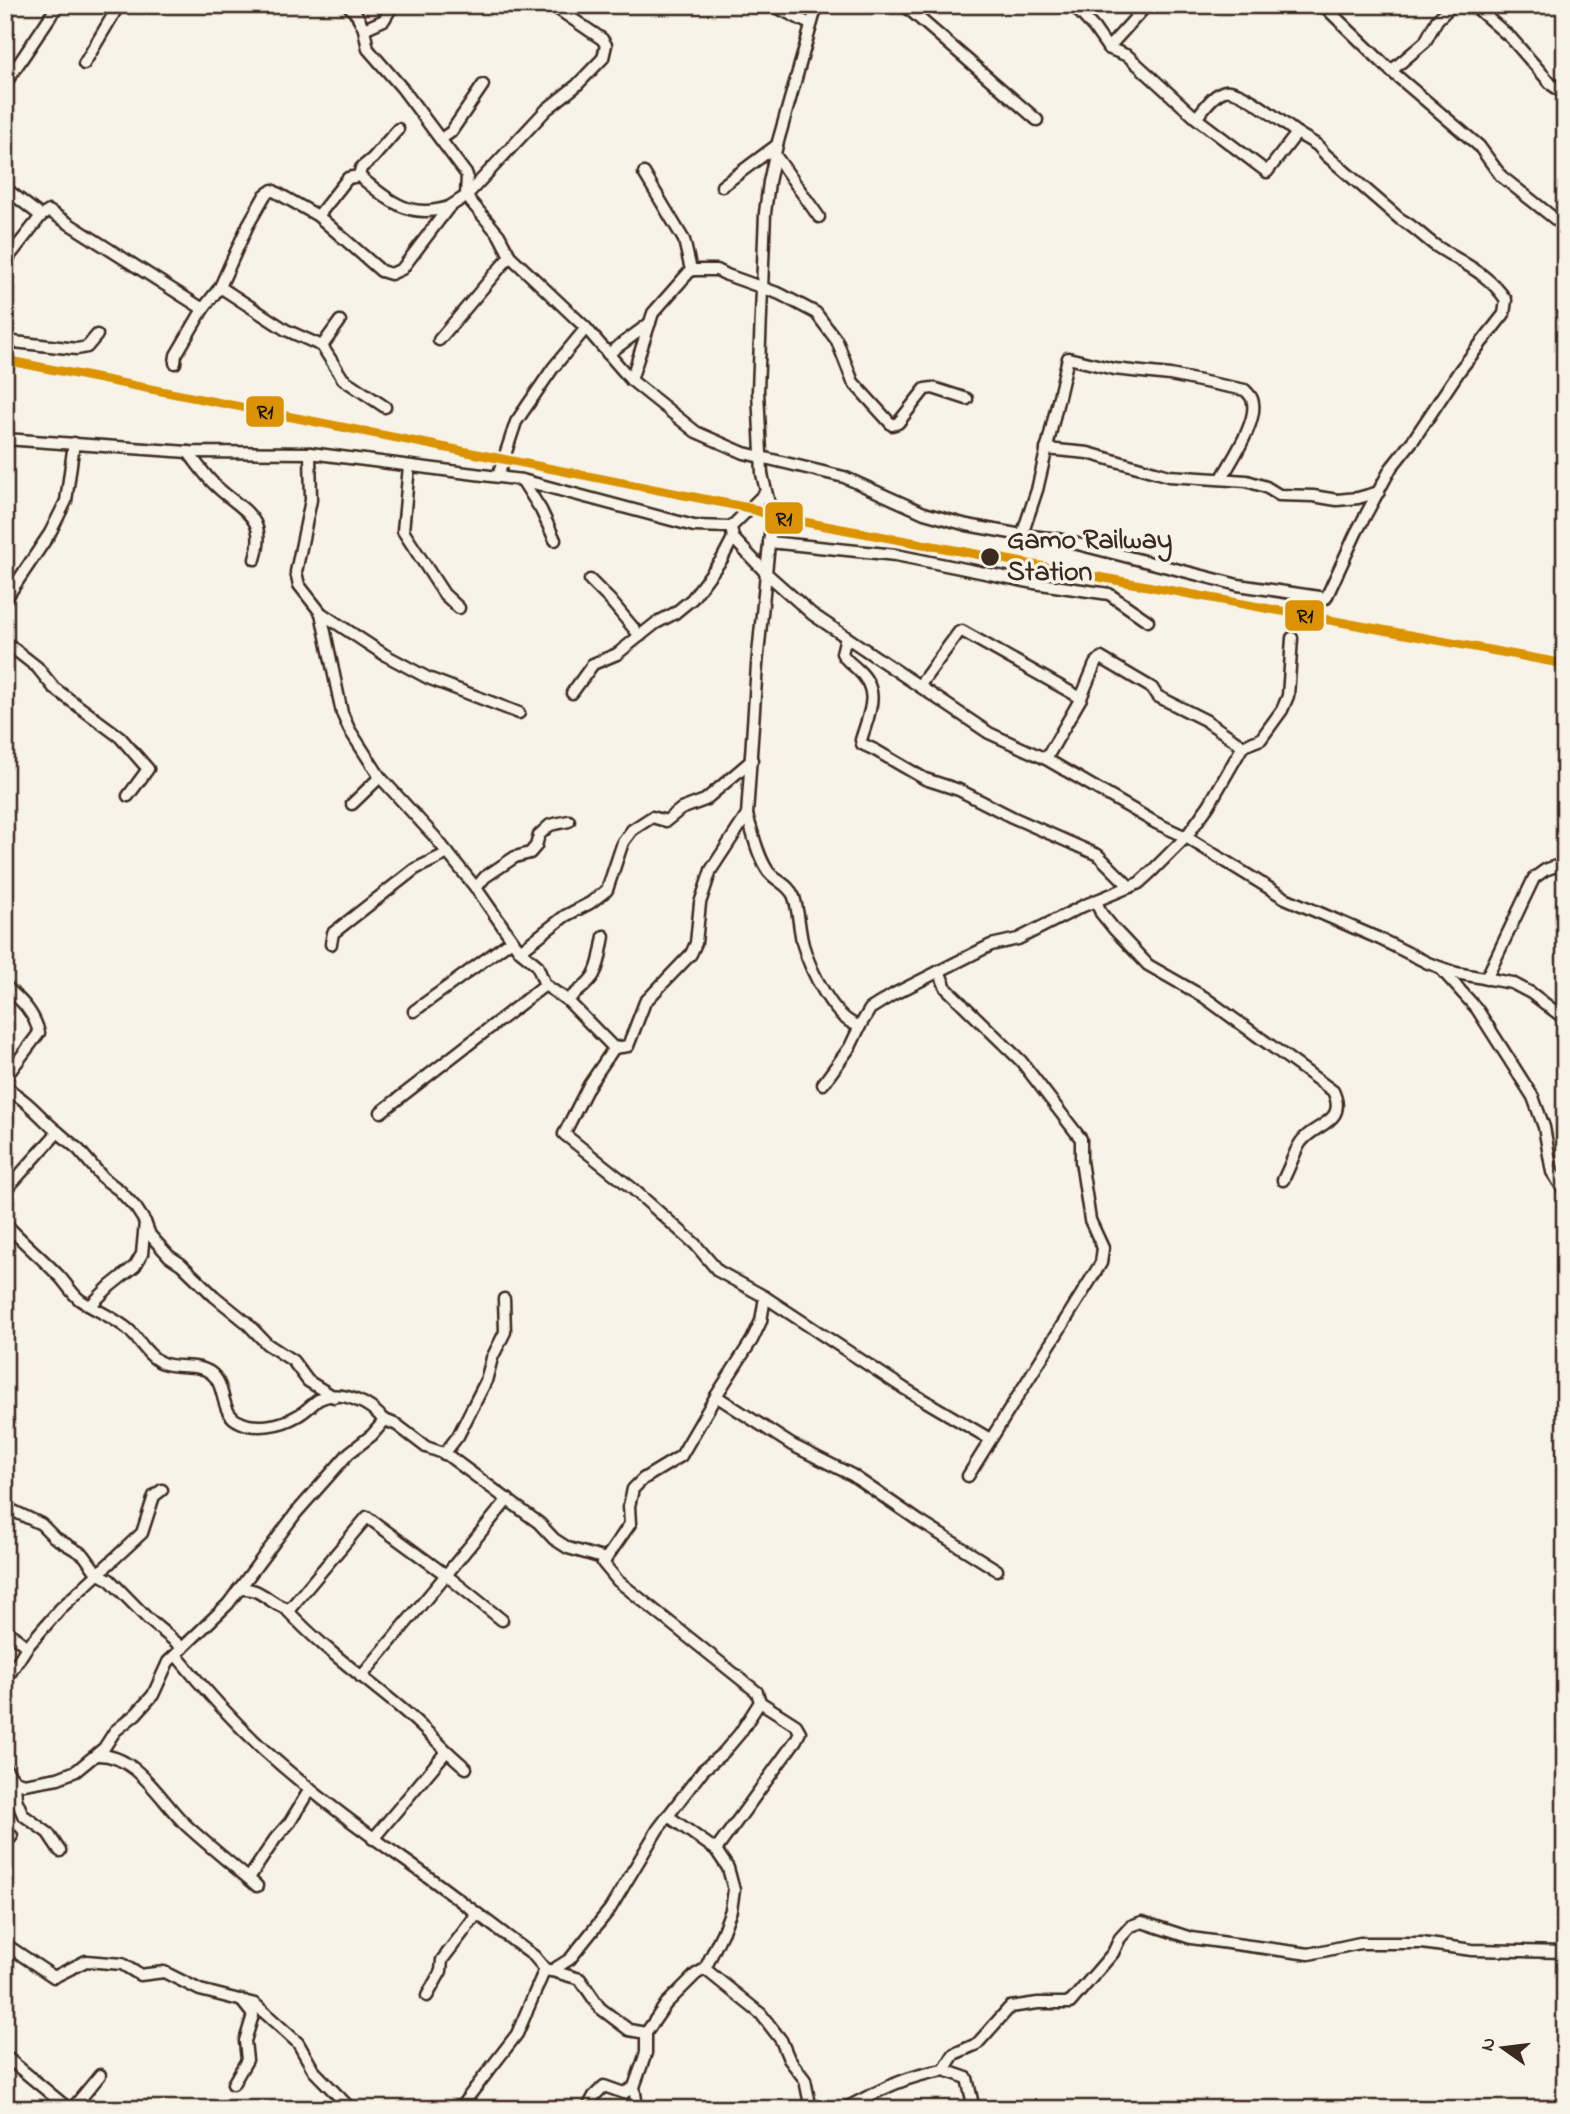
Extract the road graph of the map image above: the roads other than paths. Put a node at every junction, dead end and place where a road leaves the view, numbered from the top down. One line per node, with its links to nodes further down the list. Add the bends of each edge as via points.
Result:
1 (58, 5): 19 (street)
2 (120, 5): 17 (street)
3 (348, 5): 15 (street)
4 (393, 5): 15 (street, via 384,20)
5 (552, 5): 32 (street, via 603,39 603,58 547,109)
6 (772, 5): 14 (street)
7 (817, 5): 14 (street)
8 (904, 5): 23 (street)
9 (1073, 5): 16 (street)
10 (1147, 5): 16 (street)
11 (1324, 5): 18 (street)
12 (1452, 5): 18 (street, via 1425,42)
13 (1473, 5): 21 (street)
14 (810, 24): 27 (street)
15 (365, 29): 26 (street, via 368,49)
16 (1108, 48): 22 (street, via 1128,55)
17 (84, 64)
18 (1391, 71): 37 (street, via 1479,146 1501,176)
19 (5, 84)
20 (483, 85): 26 (street)
21 (1565, 94)
22 (1196, 118): 25 (street, via 1213,98 1225,91 1238,91); 25 (street, via 1267,172)
23 (1037, 120)
24 (398, 129): 29 (street, via 361,168)
25 (1297, 133): 66 (street, via 1317,145 1400,219 1480,272 1506,300 1504,314 1391,468)
26 (441, 139): 32 (street, via 467,175)
27 (776, 150): 30 (street); 36 (street); 42 (street, via 765,213)
28 (644, 173): 40 (street, via 684,240)
29 (359, 176): 33 (street, via 408,210 431,213); 35 (street, via 348,178)
30 (722, 186)
31 (5, 188): 34 (street)
32 (466, 196): 33 (street); 38 (street, via 499,235)
33 (449, 207): 35 (street, via 402,269 391,274)
34 (41, 216): 39 (street); 43 (street, via 49,211)
35 (318, 216): 41 (street, via 272,190 265,195)
36 (819, 217)
37 (1565, 227)
38 (510, 256): 46 (street); 48 (street)
39 (5, 262)
40 (691, 270): 42 (street, via 717,270); 45 (street, via 653,313)
41 (220, 287): 43 (street); 50 (street, via 286,330)
42 (761, 289): 54 (street, via 816,313 837,341 853,382 892,425 925,389); 61 (street)
43 (203, 309): 52 (street)
44 (340, 321): 50 (street)
45 (650, 323): 51 (street); 53 (street)
46 (586, 328): 51 (street); 63 (street, via 516,422)
47 (97, 335): 49 (street, via 87,347 77,349)
48 (439, 340)
49 (5, 341)
50 (322, 346): 55 (street, via 343,379)
51 (608, 354): 53 (street)
52 (175, 363)
53 (631, 380): 61 (street, via 696,432)
54 (967, 399)
55 (385, 407)
56 (5, 439): 57 (street)
57 (74, 443): 59 (street); 75 (street, via 66,501)
58 (1046, 449): 64 (street, via 1088,453 1169,476); 64 (street, via 1068,358 1245,390 1253,413); 69 (street)
59 (188, 452): 60 (street); 72 (street, via 212,483 252,519 260,532)
60 (310, 453): 62 (street); 77 (street, via 311,500 296,572 299,585)
61 (760, 457): 67 (street); 69 (street, via 844,477 924,513)
62 (409, 466): 63 (street); 76 (street, via 403,531 444,594)
63 (498, 476): 65 (street)
64 (1222, 478): 66 (street, via 1247,481 1279,495 1337,500)
65 (522, 481): 68 (street, via 694,527); 70 (street)
66 (1379, 492): 69 (street, via 1326,598 1238,585 1058,539)
67 (765, 493): 68 (street); 71 (street, via 772,516)
68 (732, 532): 73 (street); 79 (street, via 722,559 692,599)
69 (1021, 535)
70 (555, 540)
71 (769, 542): 73 (street); 78 (street, via 896,555 1110,594)
72 (256, 559)
73 (766, 573): 80 (street); 89 (street)
74 (590, 580): 79 (street)
75 (5, 600)
76 (459, 608)
77 (321, 613): 86 (street, via 428,677); 90 (street, via 342,713)
78 (1148, 621)
79 (640, 636): 84 (street, via 617,654 593,664)
80 (846, 638): 83 (street); 98 (street, via 845,660 871,685 872,703 862,744 925,779 959,790 1098,855)
81 (1292, 638): 87 (street, via 1285,703 1261,739)
82 (5, 642): 91 (street, via 37,667 54,688 120,737 148,769)
83 (919, 686): 85 (street, via 962,631); 88 (street, via 989,733)
84 (572, 693)
85 (1080, 698): 87 (street, via 1101,658); 88 (street)
86 (519, 712)
87 (1243, 746): 95 (street)
88 (1046, 759): 95 (street)
89 (752, 760): 93 (street); 104 (street, via 705,800 666,821 652,817 632,830 623,842 607,890)
90 (380, 777): 92 (street); 96 (street)
91 (128, 796)
92 (352, 804)
93 (747, 815): 113 (street, via 769,872 793,897 812,971 839,1013); 114 (street, via 711,870 691,954 645,1002 628,1046)
94 (569, 821): 99 (street, via 550,825 538,835 537,846 530,853 505,864)
95 (1186, 837): 98 (street); 105 (street, via 1284,898)
96 (448, 853): 99 (street); 103 (street, via 415,869 333,933)
97 (1565, 871): 107 (street, via 1556,866 1534,878)
98 (1130, 887): 100 (street)
99 (476, 888): 102 (street)
100 (1096, 901): 106 (street); 120 (street, via 1101,913 1148,965 1204,997 1333,1091 1335,1112 1299,1144)
101 (604, 936): 110 (street, via 599,966 590,982)
102 (512, 940): 104 (street); 111 (street)
103 (331, 944)
104 (520, 951): 108 (street, via 537,965)
105 (1439, 967): 107 (street); 122 (street, via 1477,1009 1532,1097 1544,1126 1552,1172)
106 (939, 971): 113 (street, via 870,1009); 131 (street, via 946,988 1021,1061 1081,1139 1090,1220 1103,1248 1101,1264)
107 (1486, 979): 112 (street, via 1512,983)
108 (545, 985): 110 (street); 118 (street)
109 (5, 986): 115 (street, via 36,1019 39,1033)
110 (567, 1000): 114 (street)
111 (414, 1012)
112 (1565, 1019)
113 (860, 1026): 117 (street)
114 (614, 1048): 125 (street, via 564,1134 695,1244 718,1271)
115 (5, 1078)
116 (5, 1084): 119 (street)
117 (823, 1084)
118 (381, 1112)
119 (58, 1132): 121 (street); 123 (street, via 119,1190)
120 (1283, 1180)
121 (5, 1191)
122 (1565, 1192)
123 (145, 1222): 127 (street, via 142,1254); 129 (street, via 169,1256 267,1344 293,1361 309,1381)
124 (5, 1223): 127 (street, via 80,1300)
125 (765, 1297): 128 (street, via 752,1340); 131 (street)
126 (504, 1299): 132 (street, via 505,1332 486,1381)
127 (91, 1305): 129 (street, via 131,1332 162,1363 211,1373 239,1422 286,1422 320,1399)
128 (716, 1396): 137 (street, via 681,1456 633,1489 630,1524); 138 (street, via 792,1445 852,1475)
129 (334, 1397): 130 (street, via 365,1403)
130 (384, 1421): 132 (street); 141 (street, via 296,1513)
131 (990, 1439): 133 (street)
132 (444, 1454): 135 (street)
133 (968, 1476)
134 (162, 1490): 139 (street, via 154,1496 142,1533)
135 (508, 1499): 137 (street, via 568,1548); 140 (street)
136 (5, 1507): 139 (street, via 69,1544)
137 (606, 1559): 149 (street, via 603,1563 618,1581 757,1692)
138 (997, 1570)
139 (97, 1573): 145 (street); 146 (street, via 110,1580)
140 (446, 1574): 142 (street, via 367,1517); 143 (street); 147 (street)
141 (238, 1590): 142 (street, via 255,1590 279,1608); 146 (street)
142 (290, 1609): 147 (street, via 309,1634)
143 (502, 1620)
144 (5, 1629): 145 (street)
145 (27, 1647): 148 (street)
146 (180, 1651): 151 (street, via 168,1662 153,1695); 155 (street, via 206,1691)
147 (361, 1677): 150 (street)
148 (5, 1681)
149 (760, 1702): 156 (street, via 740,1733 703,1770); 158 (street, via 800,1732)
150 (446, 1752): 153 (street); 157 (street)
151 (96, 1755): 154 (street, via 58,1778 24,1784); 160 (street, via 120,1760 146,1780 178,1818)
152 (5, 1768): 154 (street)
153 (466, 1768)
154 (15, 1781): 159 (street, via 23,1815 48,1833)
155 (310, 1790): 157 (street); 160 (street)
156 (668, 1816): 158 (street); 166 (street, via 610,1909 570,1959)
157 (373, 1839): 162 (street)
158 (716, 1850): 165 (street, via 728,1868 734,1890 731,1910)
159 (60, 1851)
160 (249, 1878): 161 (street)
161 (257, 1886)
162 (477, 1914): 166 (street); 167 (street, via 442,1960)
163 (5, 1944): 168 (street, via 54,1977 86,1961 122,1964 140,1975 164,1972 200,1990)
164 (1565, 1952): 171 (street, via 1360,1943 1309,1954 1191,1938 1142,1922 1130,1926 1070,2003 1010,2007 976,2044 954,2053)
165 (705, 1969): 169 (street, via 666,2004); 180 (street, via 761,2014 781,2040 805,2080)
166 (548, 1970): 169 (street, via 580,1979 600,2008 629,2029); 177 (street, via 517,2034)
167 (427, 1996)
168 (241, 1999): 173 (street, via 253,2015 245,2041 247,2060); 176 (street, via 256,2004 298,2043 314,2071)
169 (646, 2033): 174 (street, via 646,2053)
170 (5, 2056): 175 (street)
171 (944, 2070): 181 (street, via 887,2085); 182 (street, via 967,2078)
172 (100, 2075): 175 (street)
173 (233, 2084)
174 (634, 2087): 178 (street, via 624,2093 604,2087); 179 (street)
175 (71, 2109)
176 (351, 2109)
177 (459, 2109)
178 (587, 2109)
179 (634, 2109)
180 (811, 2109)
181 (844, 2109)
182 (974, 2109)

